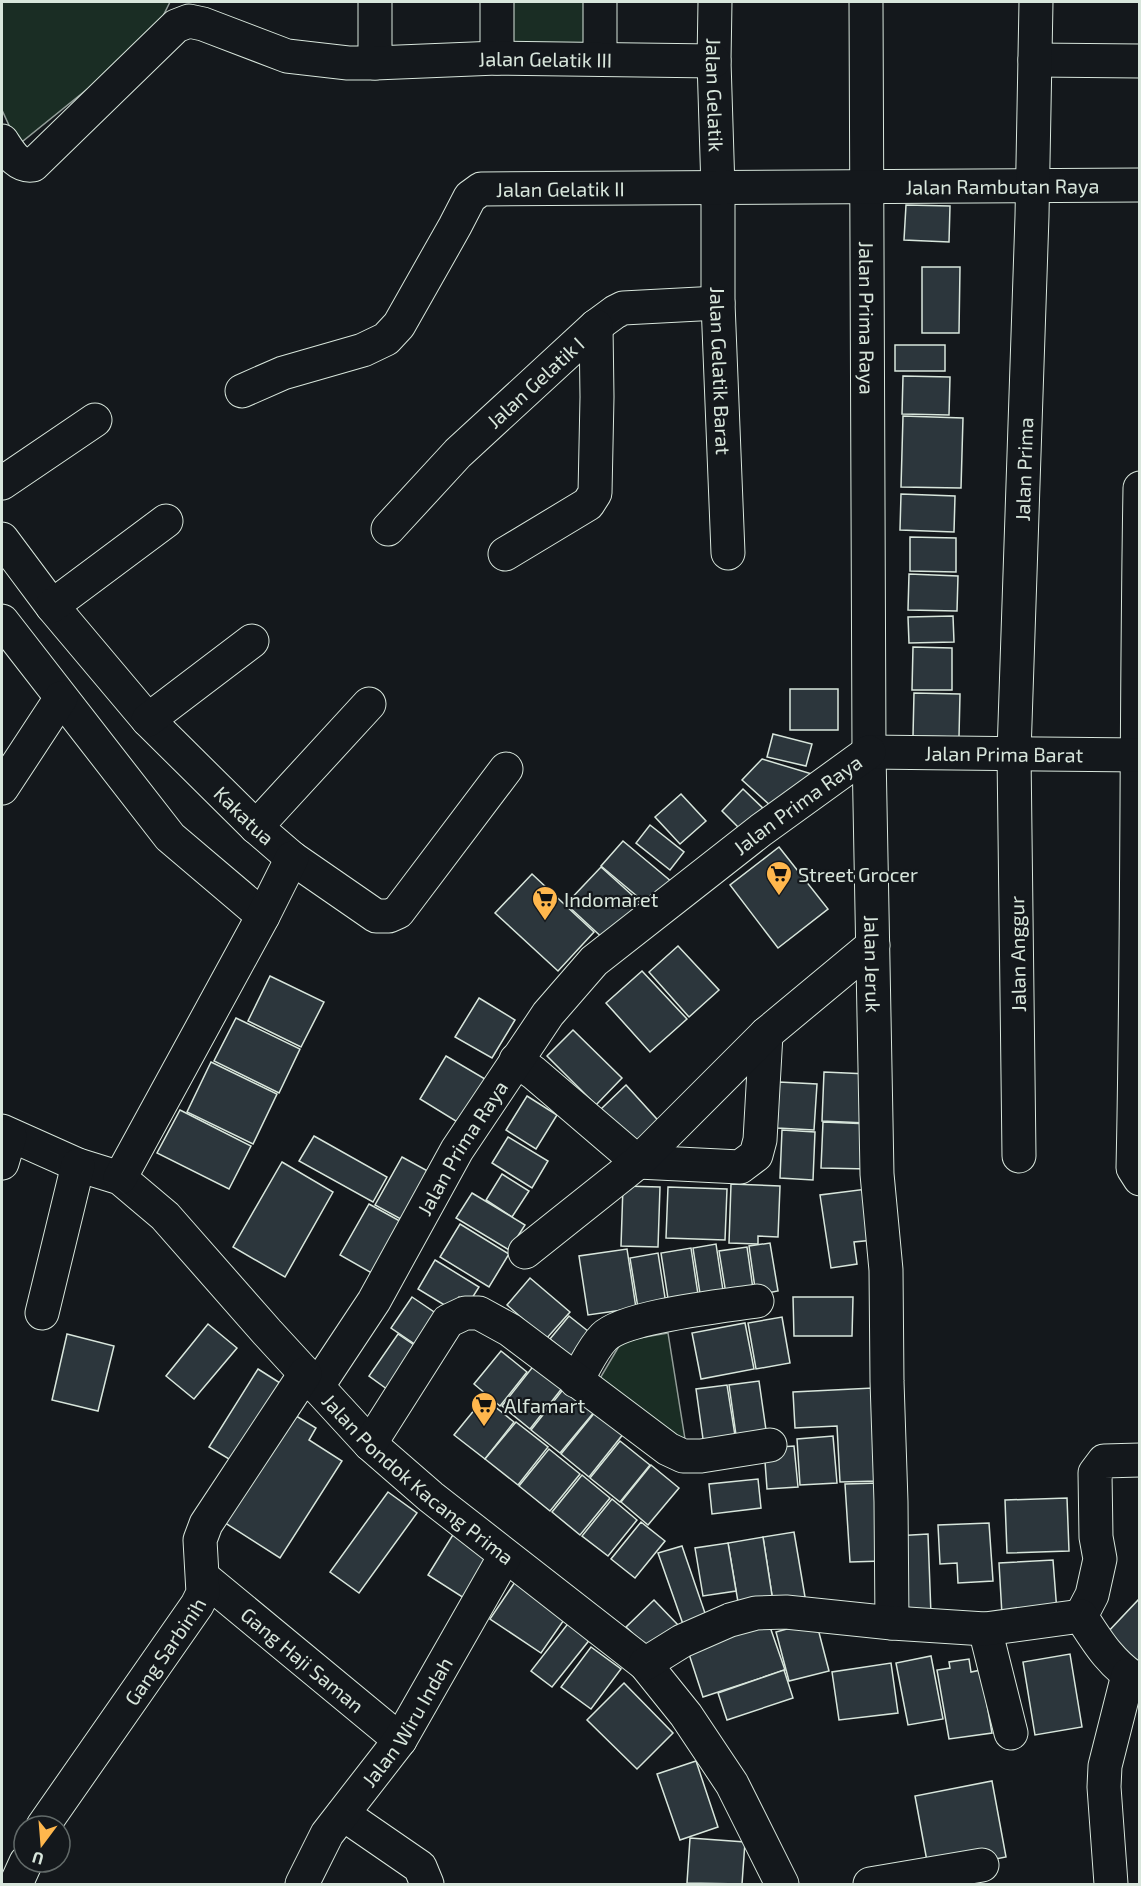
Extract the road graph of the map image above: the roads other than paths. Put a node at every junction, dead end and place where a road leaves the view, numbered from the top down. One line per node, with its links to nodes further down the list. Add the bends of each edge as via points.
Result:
1 (375, 2): 12 (street)
2 (497, 2): 7 (street)
3 (600, 2): 8 (street)
4 (715, 2): 10 (street, Jalan Gelatik)
5 (866, 2): 15 (street, Jalan Prima Raya)
6 (1036, 2): 9 (street, Jalan Prima)
7 (497, 58): 8 (street, Jalan Gelatik III); 12 (street, Jalan Gelatik III)
8 (600, 59): 10 (street, Jalan Gelatik III)
9 (1035, 60): 11 (street); 16 (street, Jalan Prima)
10 (714, 61): 17 (street, Jalan Gelatik)
11 (1140, 62)
12 (375, 63): 13 (street, Jalan Gelatik III, via 287,56 189,21 176,26 33,165 18,163)
13 (2, 141)
14 (1140, 185): 16 (street, Jalan Rambutan Raya)
15 (865, 187): 16 (street, Jalan Rambutan Raya); 17 (street, Jalan Gelatik II); 36 (street, Jalan Prima Raya)
16 (1033, 187): 37 (street, Jalan Prima)
17 (718, 189): 18 (street, Jalan Gelatik Barat); 20 (street, Jalan Gelatik II, via 481,189 470,196 399,325 386,339 363,350 283,373)
18 (718, 303): 19 (street, Jalan Gelatik I, via 623,308); 28 (street, Jalan Gelatik Barat)
19 (596, 326): 25 (street, Jalan Gelatik I, via 458,453); 29 (street, via 595,493 588,504)
20 (242, 391)
21 (95, 420): 22 (street)
22 (2, 483)
23 (1140, 488): 27 (street)
24 (166, 521): 30 (street)
25 (388, 529)
26 (2, 539): 30 (street, Kakatua)
27 (1139, 539): 38 (street)
28 (728, 553)
29 (505, 554)
30 (52, 606): 35 (street, Kakatua)
31 (2, 621): 33 (street)
32 (252, 641): 35 (street)
33 (61, 698): 40 (street); 43 (street, via 170,837)
34 (369, 704): 41 (street)
35 (148, 720): 41 (street, Kakatua)
36 (869, 752): 37 (street, Jalan Prima Barat); 44 (street, Jalan Jeruk); 48 (street, Jalan Prima Raya, via 761,830 594,961 548,1014)
37 (1014, 753): 38 (street, Jalan Prima Barat); 50 (street, Jalan Anggur)
38 (1138, 755): 45 (street)
39 (506, 769): 42 (street, Kakatua, via 398,912 389,916 376,916)
40 (2, 788)
41 (256, 827): 42 (street, Kakatua)
42 (292, 858): 43 (street)
43 (263, 916): 53 (street)
44 (873, 945): 47 (street); 66 (street, Jalan Jeruk, via 877,1174 886,1270)
45 (1138, 956): 46 (street)
46 (1138, 1023): 54 (street, via 1133,1168)
47 (766, 1034): 51 (street); 51 (street, via 756,1155 740,1167)
48 (516, 1060): 51 (street); 58 (street, Jalan Prima Raya, via 457,1150 374,1301)
49 (4, 1143): 52 (street, Jalan Pondok Kacang Prima)
50 (1019, 1156)
51 (638, 1162): 55 (street)
52 (78, 1165): 53 (street, Jalan Pondok Kacang Prima); 57 (street)
53 (120, 1178): 58 (street, Jalan Pondok Kacang Prima, via 165,1216)
54 (1140, 1179)
55 (525, 1252)
56 (757, 1301): 59 (street, via 677,1312 615,1329 603,1338)
57 (42, 1313)
58 (311, 1380): 60 (street, Jalan Pondok Kacang Prima); 64 (street, Gang Sarbinih, via 206,1524 199,1554)
59 (576, 1381): 60 (street, via 510,1330 479,1313 465,1313 448,1321); 61 (street, via 683,1456)
60 (370, 1444): 63 (street, Jalan Pondok Kacang Prima)
61 (770, 1445)
62 (1140, 1460): 65 (street, via 1104,1461 1095,1473 1100,1559)
63 (505, 1556): 68 (street, Jalan Pondok Kacang Prima); 71 (street, Jalan Wiru Indah)
64 (204, 1578): 71 (street, Gang Haji Saman); 72 (street, Gang Sarbinih, via 197,1605)
65 (1082, 1616): 67 (street); 69 (street, via 1104,1652)
66 (892, 1623): 67 (street); 68 (street, via 786,1612 756,1613 682,1641)
67 (985, 1629): 70 (street)
68 (645, 1664): 77 (street, Jalan Pondok Kacang Prima, via 686,1715 732,1784)
69 (1134, 1678): 79 (street, via 1105,1766)
70 (1011, 1733)
71 (400, 1740): 73 (street, Jalan Wiru Indah)
72 (50, 1814)
73 (343, 1814): 75 (street, Jalan Wiru Indah, via 327,1834); 76 (street, via 420,1867)
74 (982, 1865): 78 (street)
75 (302, 1884)
76 (427, 1884)
77 (782, 1884)
78 (870, 1884)
79 (1111, 1884)

